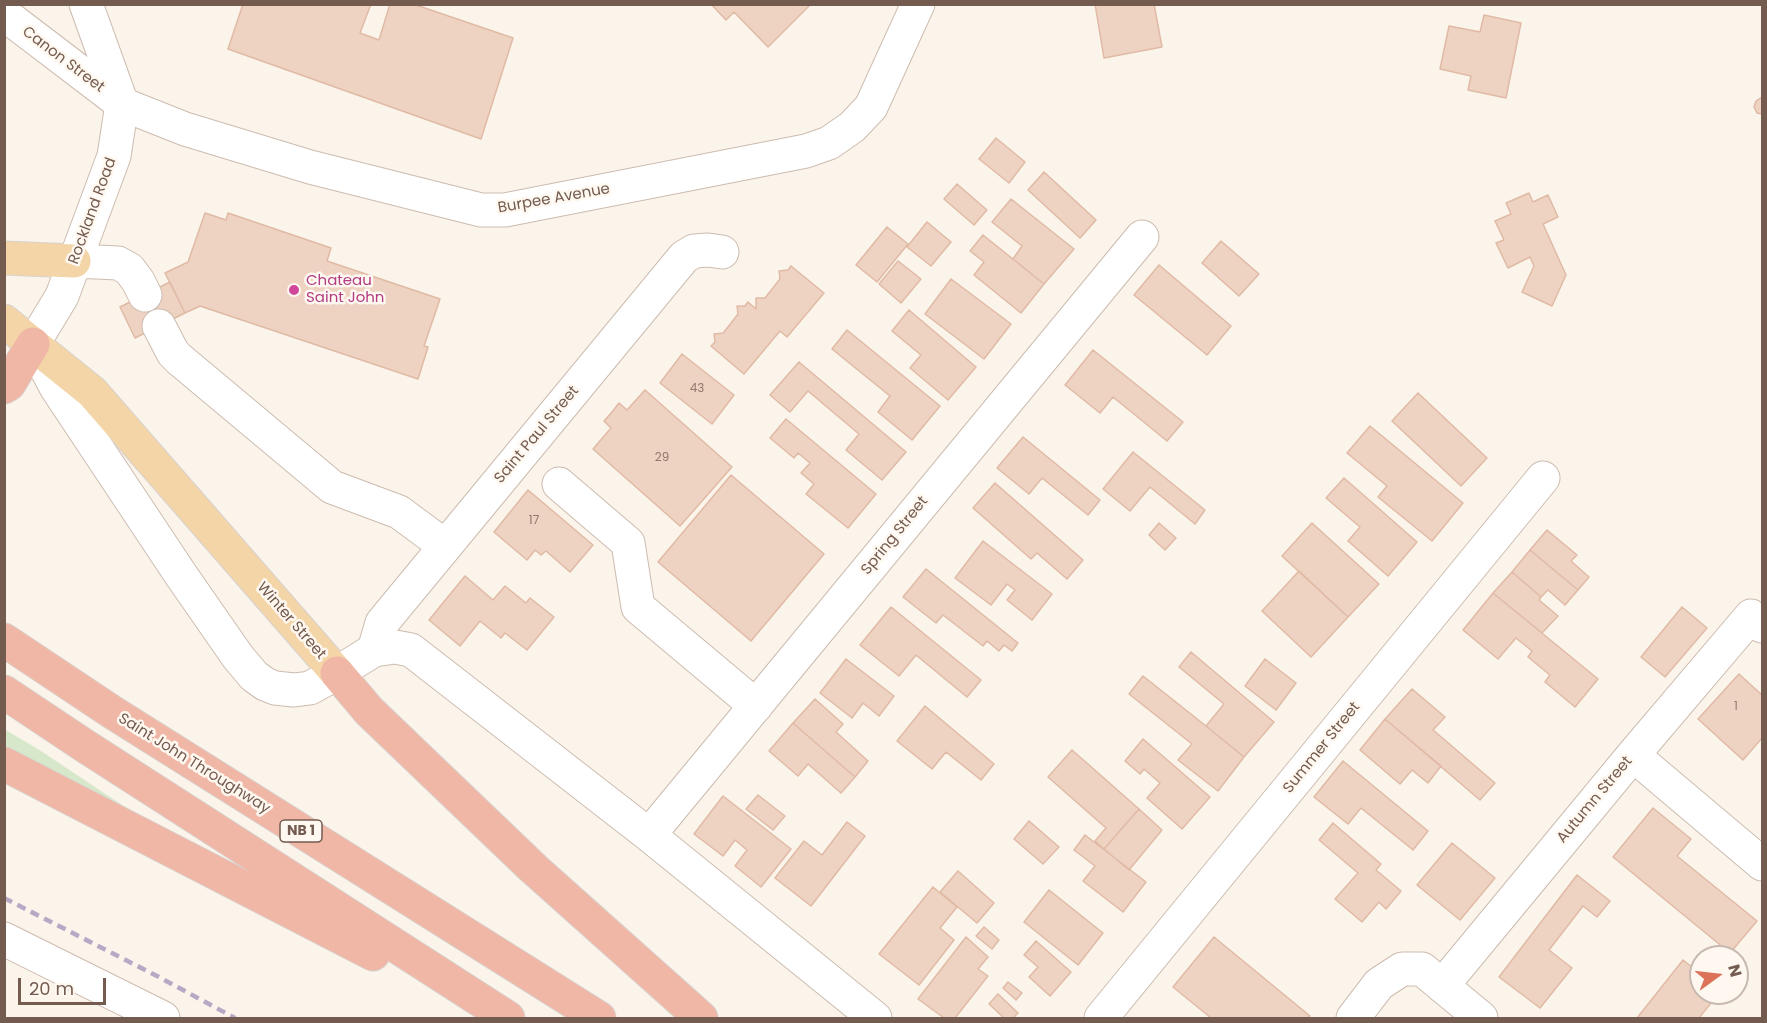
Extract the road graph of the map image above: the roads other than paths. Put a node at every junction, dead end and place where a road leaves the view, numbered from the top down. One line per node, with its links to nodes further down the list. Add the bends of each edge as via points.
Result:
1 (86, 4): 4 (street, Rockland Road)
2 (918, 4): 4 (street, Burpee Avenue, via 871,107 829,143 806,151 505,210 481,210 310,167 185,129)
3 (4, 14): 4 (street, Canon Street)
4 (122, 104): 8 (street, Rockland Road, via 114,156)
5 (1142, 237): 22 (street, Spring Street)
6 (722, 252): 16 (street, Saint Paul Street, via 708,250 684,257)
7 (4, 258): 8 (main road)
8 (74, 261): 9 (street, via 118,263 129,269); 12 (street, Rockland Road, via 62,296)
9 (145, 295)
10 (4, 321): 12 (main road)
11 (159, 326): 16 (street, via 179,359 332,487 399,512)
12 (33, 344): 13 (highway); 20 (main road, Winter Street, via 92,392); 20 (street, Winter Street, via 56,387 181,575 254,676 275,688 294,690 310,688)
13 (4, 387)
14 (1543, 478): 35 (street, Summer Street)
15 (559, 484): 22 (street, via 628,543 638,607)
16 (446, 546): 19 (street, Saint Paul Street, via 382,623)
17 (1757, 621): 23 (street, Autumn Street)
18 (4, 640): 32 (highway, Saint John Throughway / NB 1)
19 (374, 650): 20 (street); 25 (street, via 411,650)
20 (337, 673): 33 (highway, via 369,711 533,868)
21 (4, 692): 31 (highway)
22 (756, 706): 25 (street, Spring Street)
23 (1633, 755): 26 (street); 28 (street, Autumn Street)
24 (4, 764): 30 (highway)
25 (649, 835): 34 (street)
26 (1762, 864)
27 (4, 939): 29 (street)
28 (1442, 986): 36 (street, via 1422,969 1402,969 1379,984); 37 (street)
29 (163, 1018)
30 (495, 1018)
31 (508, 1018)
32 (599, 1018)
33 (701, 1018)
34 (875, 1018)
35 (1101, 1018)
36 (1353, 1018)
37 (1481, 1018)

